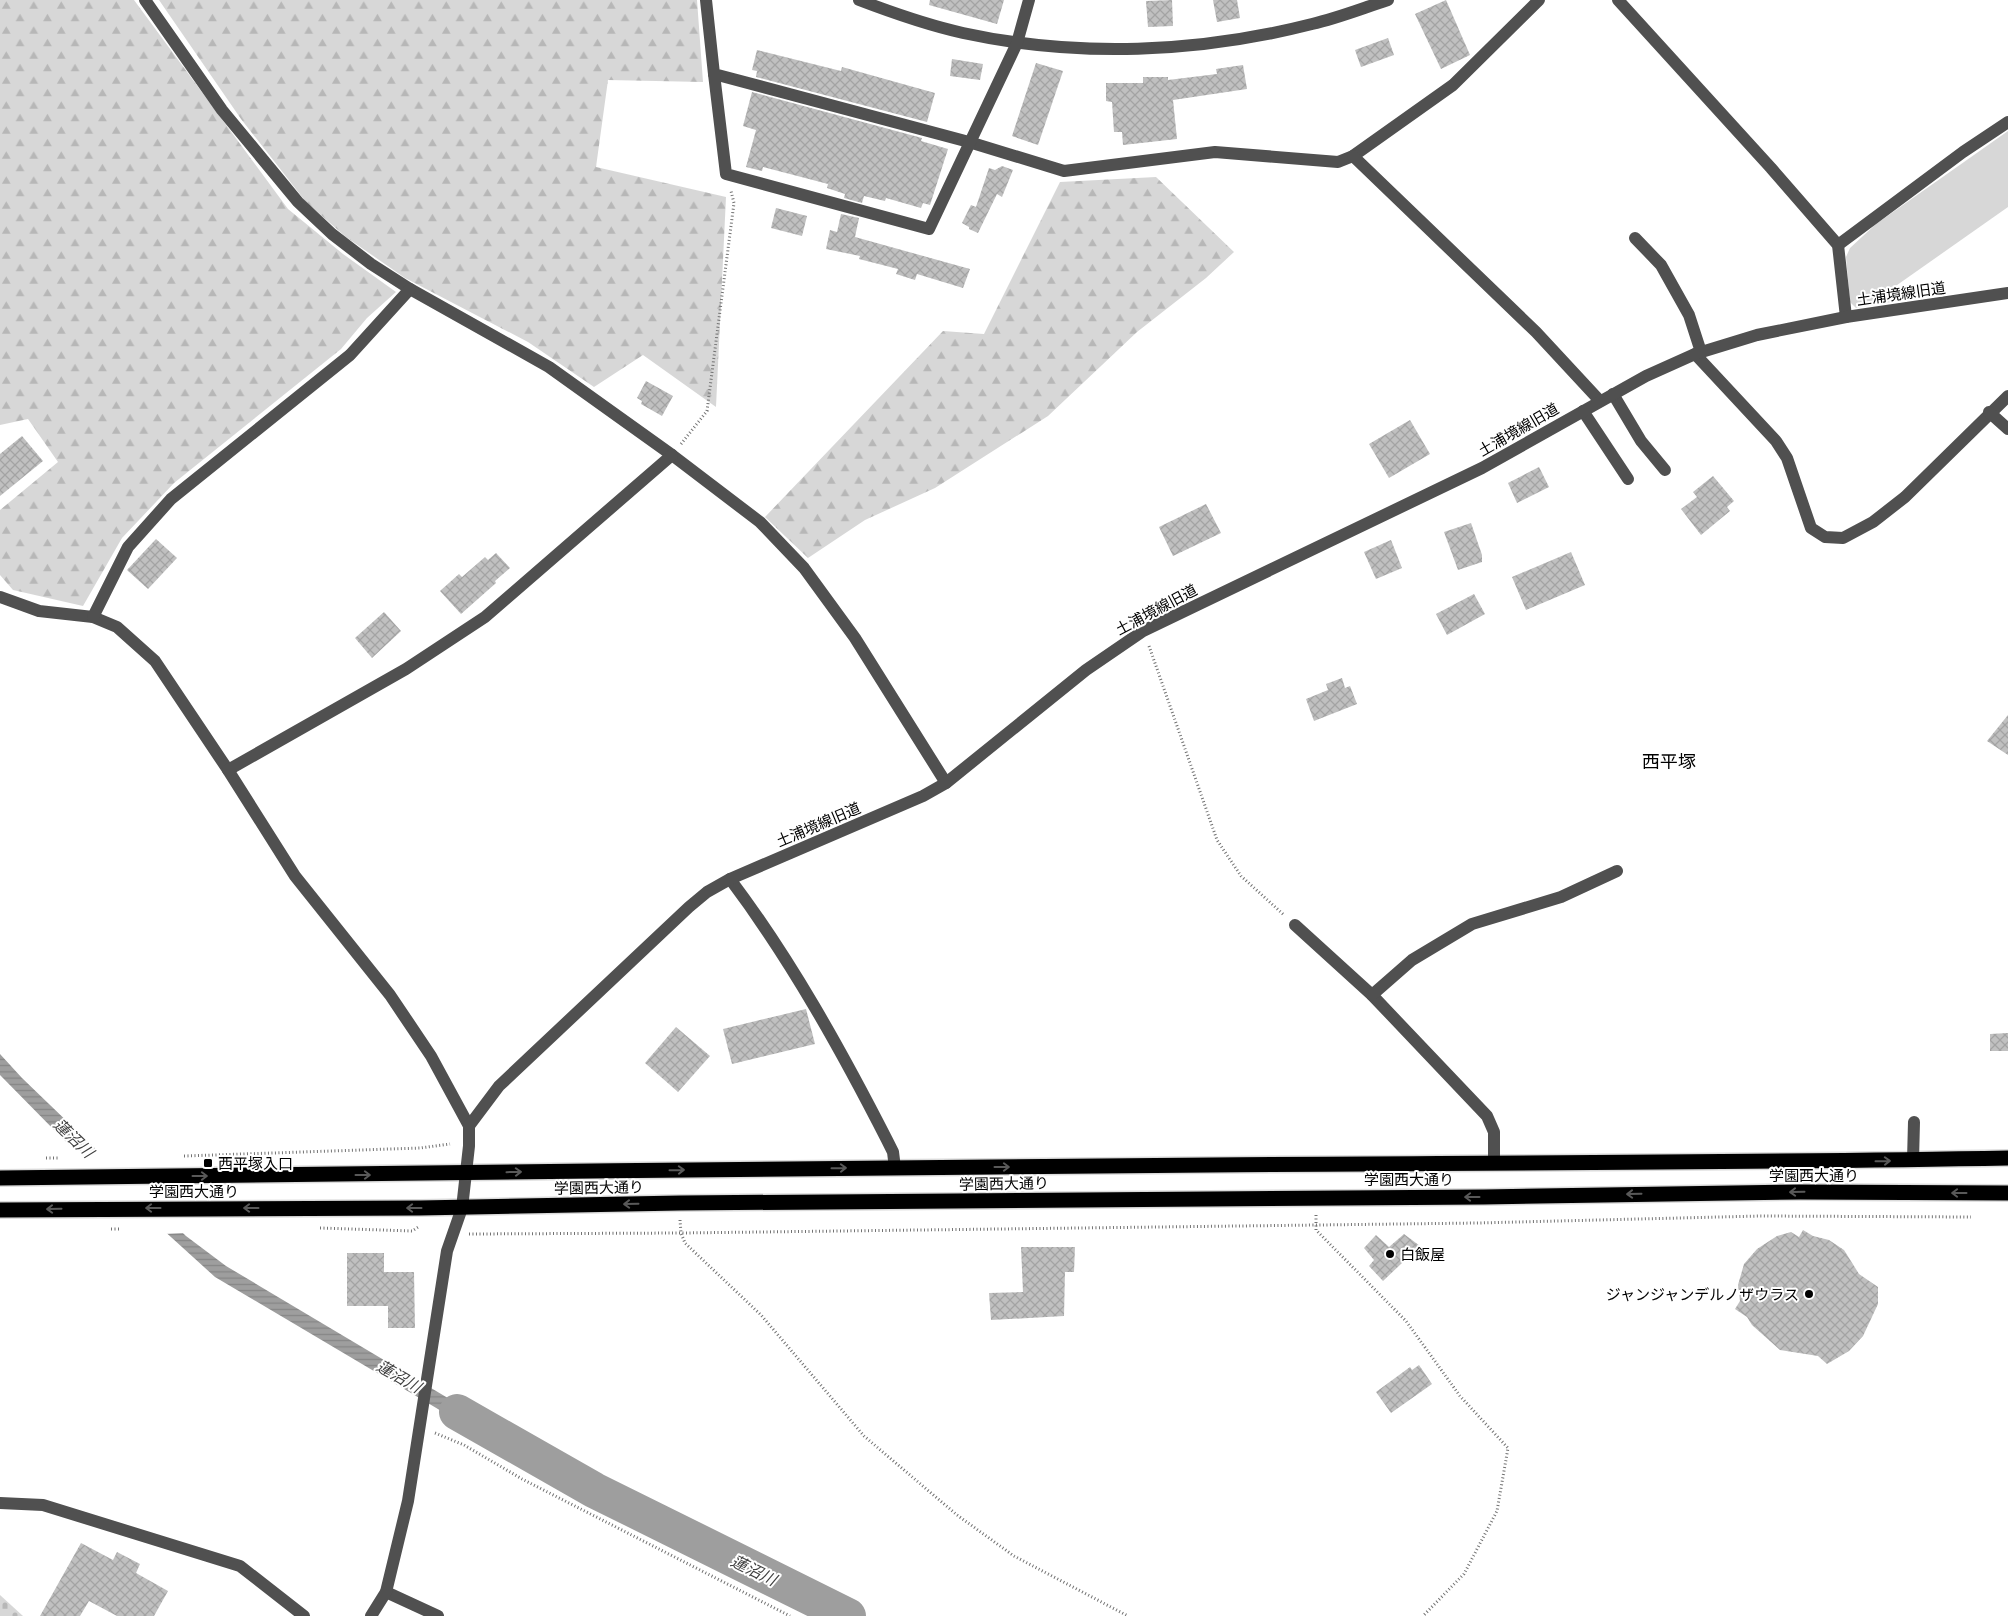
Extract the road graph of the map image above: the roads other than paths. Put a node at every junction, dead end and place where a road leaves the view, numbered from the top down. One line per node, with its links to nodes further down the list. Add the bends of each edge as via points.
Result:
1 (145, 0): 15 (street, via 222,110 298,202 332,234)
2 (706, 0): 9 (street)
3 (858, 0): 8 (street, via 962,33)
4 (1029, 0): 8 (street)
5 (1388, 0): 8 (street, via 1314,24 1212,43 1098,50)
6 (1538, 0): 12 (street, via 1454,85)
7 (1618, 0): 14 (street)
8 (1017, 43): 11 (street)
9 (714, 74): 11 (street); 11 (street, via 726,174 929,229)
10 (2008, 122): 14 (street)
11 (969, 142): 12 (street, via 1064,171 1216,152 1338,162)
12 (1353, 156): 21 (street, via 1536,332)
13 (1635, 238): 18 (street, via 1661,265 1689,315)
14 (1838, 245): 17 (street)
15 (410, 289): 25 (street, via 549,367); 29 (street, via 350,355 171,499 128,548)
16 (2008, 293): 17 (street, 土浦境線旧道)
17 (1846, 317): 18 (street, 土浦境線旧道, via 1757,335)
18 (1698, 353): 19 (street, 土浦境線旧道); 23 (street, via 1776,441 1787,458 1811,528 1824,537 1843,538 1873,522 1905,496)
19 (1614, 394): 21 (street, 土浦境線旧道); 26 (street, via 1641,441)
20 (2008, 396): 23 (street)
21 (1600, 401): 22 (street, 土浦境線旧道)
22 (1583, 410): 27 (street); 31 (street, 土浦境線旧道, via 1482,468 1143,631 1086,670)
23 (1989, 412): 24 (street)
24 (2008, 429)
25 (672, 455): 30 (street, via 485,617 406,669); 31 (street, via 760,522 804,568 855,638)
26 (1665, 470)
27 (1628, 479)
28 (0, 597): 29 (street, via 39,611)
29 (93, 618): 30 (street, via 118,627 155,661)
30 (228, 770): 37 (street, via 295,876 390,995 431,1056)
31 (946, 782): 33 (street, 土浦境線旧道, via 924,796)
32 (1617, 871): 35 (street, via 1561,897 1472,924 1412,960)
33 (730, 879): 37 (street, 土浦境線旧道, via 689,907 499,1086); 41 (street, via 759,918 815,1009 887,1140)
34 (1295, 925): 35 (street)
35 (1372, 995): 40 (street, via 1487,1116 1494,1132)
36 (1914, 1122): 39 (street)
37 (469, 1126): 42 (street)
38 (2008, 1158): 39 (highway, 学園西大通り)
39 (1913, 1160): 40 (highway, 学園西大通り, one-way to 39)
40 (1494, 1163): 41 (highway, 学園西大通り, one-way to 40)
41 (895, 1168): 42 (highway, 学園西大通り, one-way to 41)
42 (466, 1173): 43 (highway, 学園西大通り, one-way to 42); 45 (street)
43 (0, 1178)
44 (2008, 1193): 45 (highway, 学園西大通り, one-way to 45, via 1800,1192)
45 (462, 1208): 46 (highway, 学園西大通り, one-way to 46); 48 (street, via 447,1251 408,1501)
46 (0, 1210)
47 (0, 1503): 50 (street, via 43,1505 240,1566)
48 (386, 1592): 49 (street); 51 (street)
49 (372, 1615)
50 (304, 1616)
51 (438, 1616)

